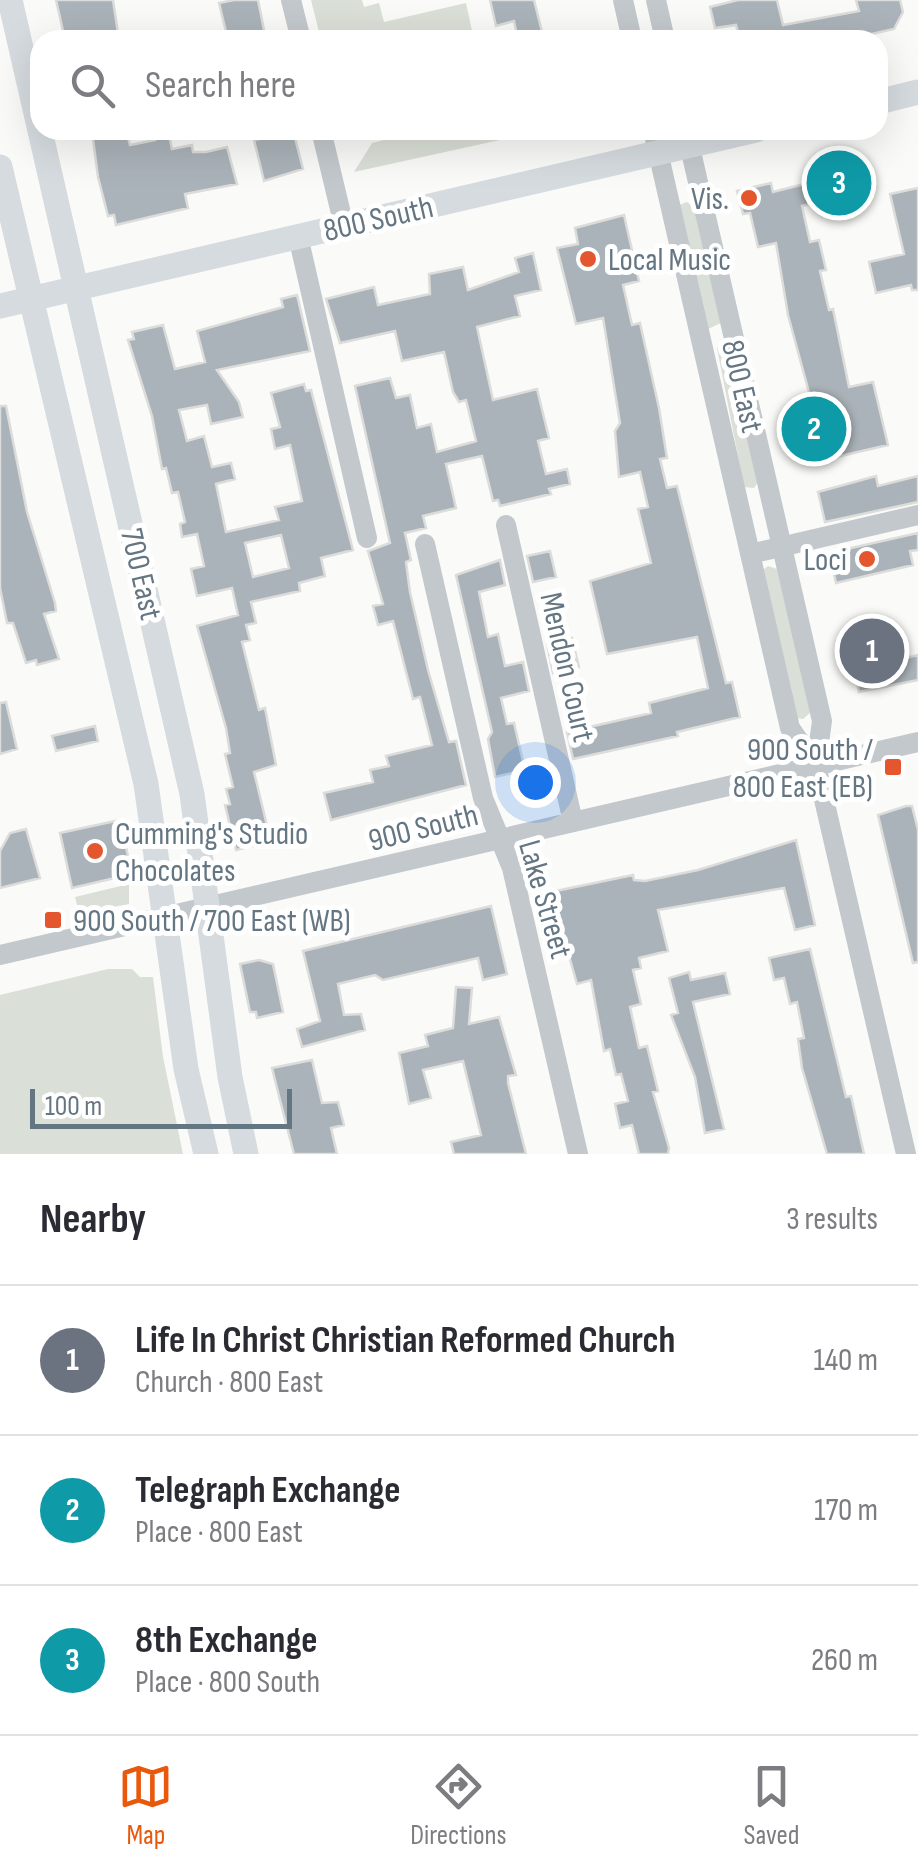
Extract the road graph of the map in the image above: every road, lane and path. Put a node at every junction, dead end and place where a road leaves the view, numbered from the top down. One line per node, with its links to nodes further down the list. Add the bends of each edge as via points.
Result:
1 (10, 0): 8 (main road, 700 East)
2 (292, 0): 5 (street)
3 (623, 0): 6 (street)
4 (656, 0): 7 (street)
5 (299, 30)
6 (630, 30)
7 (663, 30)
8 (30, 90)
9 (918, 92): 10 (main road)
10 (888, 100)
11 (41, 140): 18 (main road, 700 East)
12 (324, 140): 16 (street)
13 (687, 140): 21 (street, 800 East)
14 (656, 141): 16 (main road, 800 South); 22 (street, 800 East)
15 (0, 167): 19 (main road, 700 East)
16 (344, 226): 17 (main road, 800 South)
17 (298, 236): 18 (main road, 800 South); 25 (street)
18 (74, 288): 19 (main road, 800 South); 33 (main road, 700 East, via 192,794)
19 (30, 299): 20 (main road, 800 South); 34 (main road, 700 East, via 146,784)
20 (0, 306)
21 (732, 333): 22 (street); 27 (street, 800 East)
22 (701, 340): 28 (street, 800 East)
23 (918, 514): 27 (street)
24 (506, 526): 31 (street, Mendon Court)
25 (367, 538)
26 (425, 544): 32 (street, Lake Street, via 483,798)
27 (781, 546): 28 (street); 30 (street, 800 East, via 822,721)
28 (750, 554): 30 (street, 800 East, via 790,728)
29 (918, 742): 30 (street, 900 South)
30 (816, 765): 31 (street, 900 South); 39 (street, 800 East)
31 (573, 822): 32 (street, 900 South)
32 (500, 839): 33 (street, 900 South); 38 (street, Lake Street)
33 (208, 908): 34 (street, 900 South); 37 (main road, 700 East)
34 (166, 917): 35 (street, 900 South); 36 (main road, 700 East, via 186,1069)
35 (0, 955)
36 (206, 1154)
37 (246, 1154)
38 (578, 1154)
39 (906, 1154)

